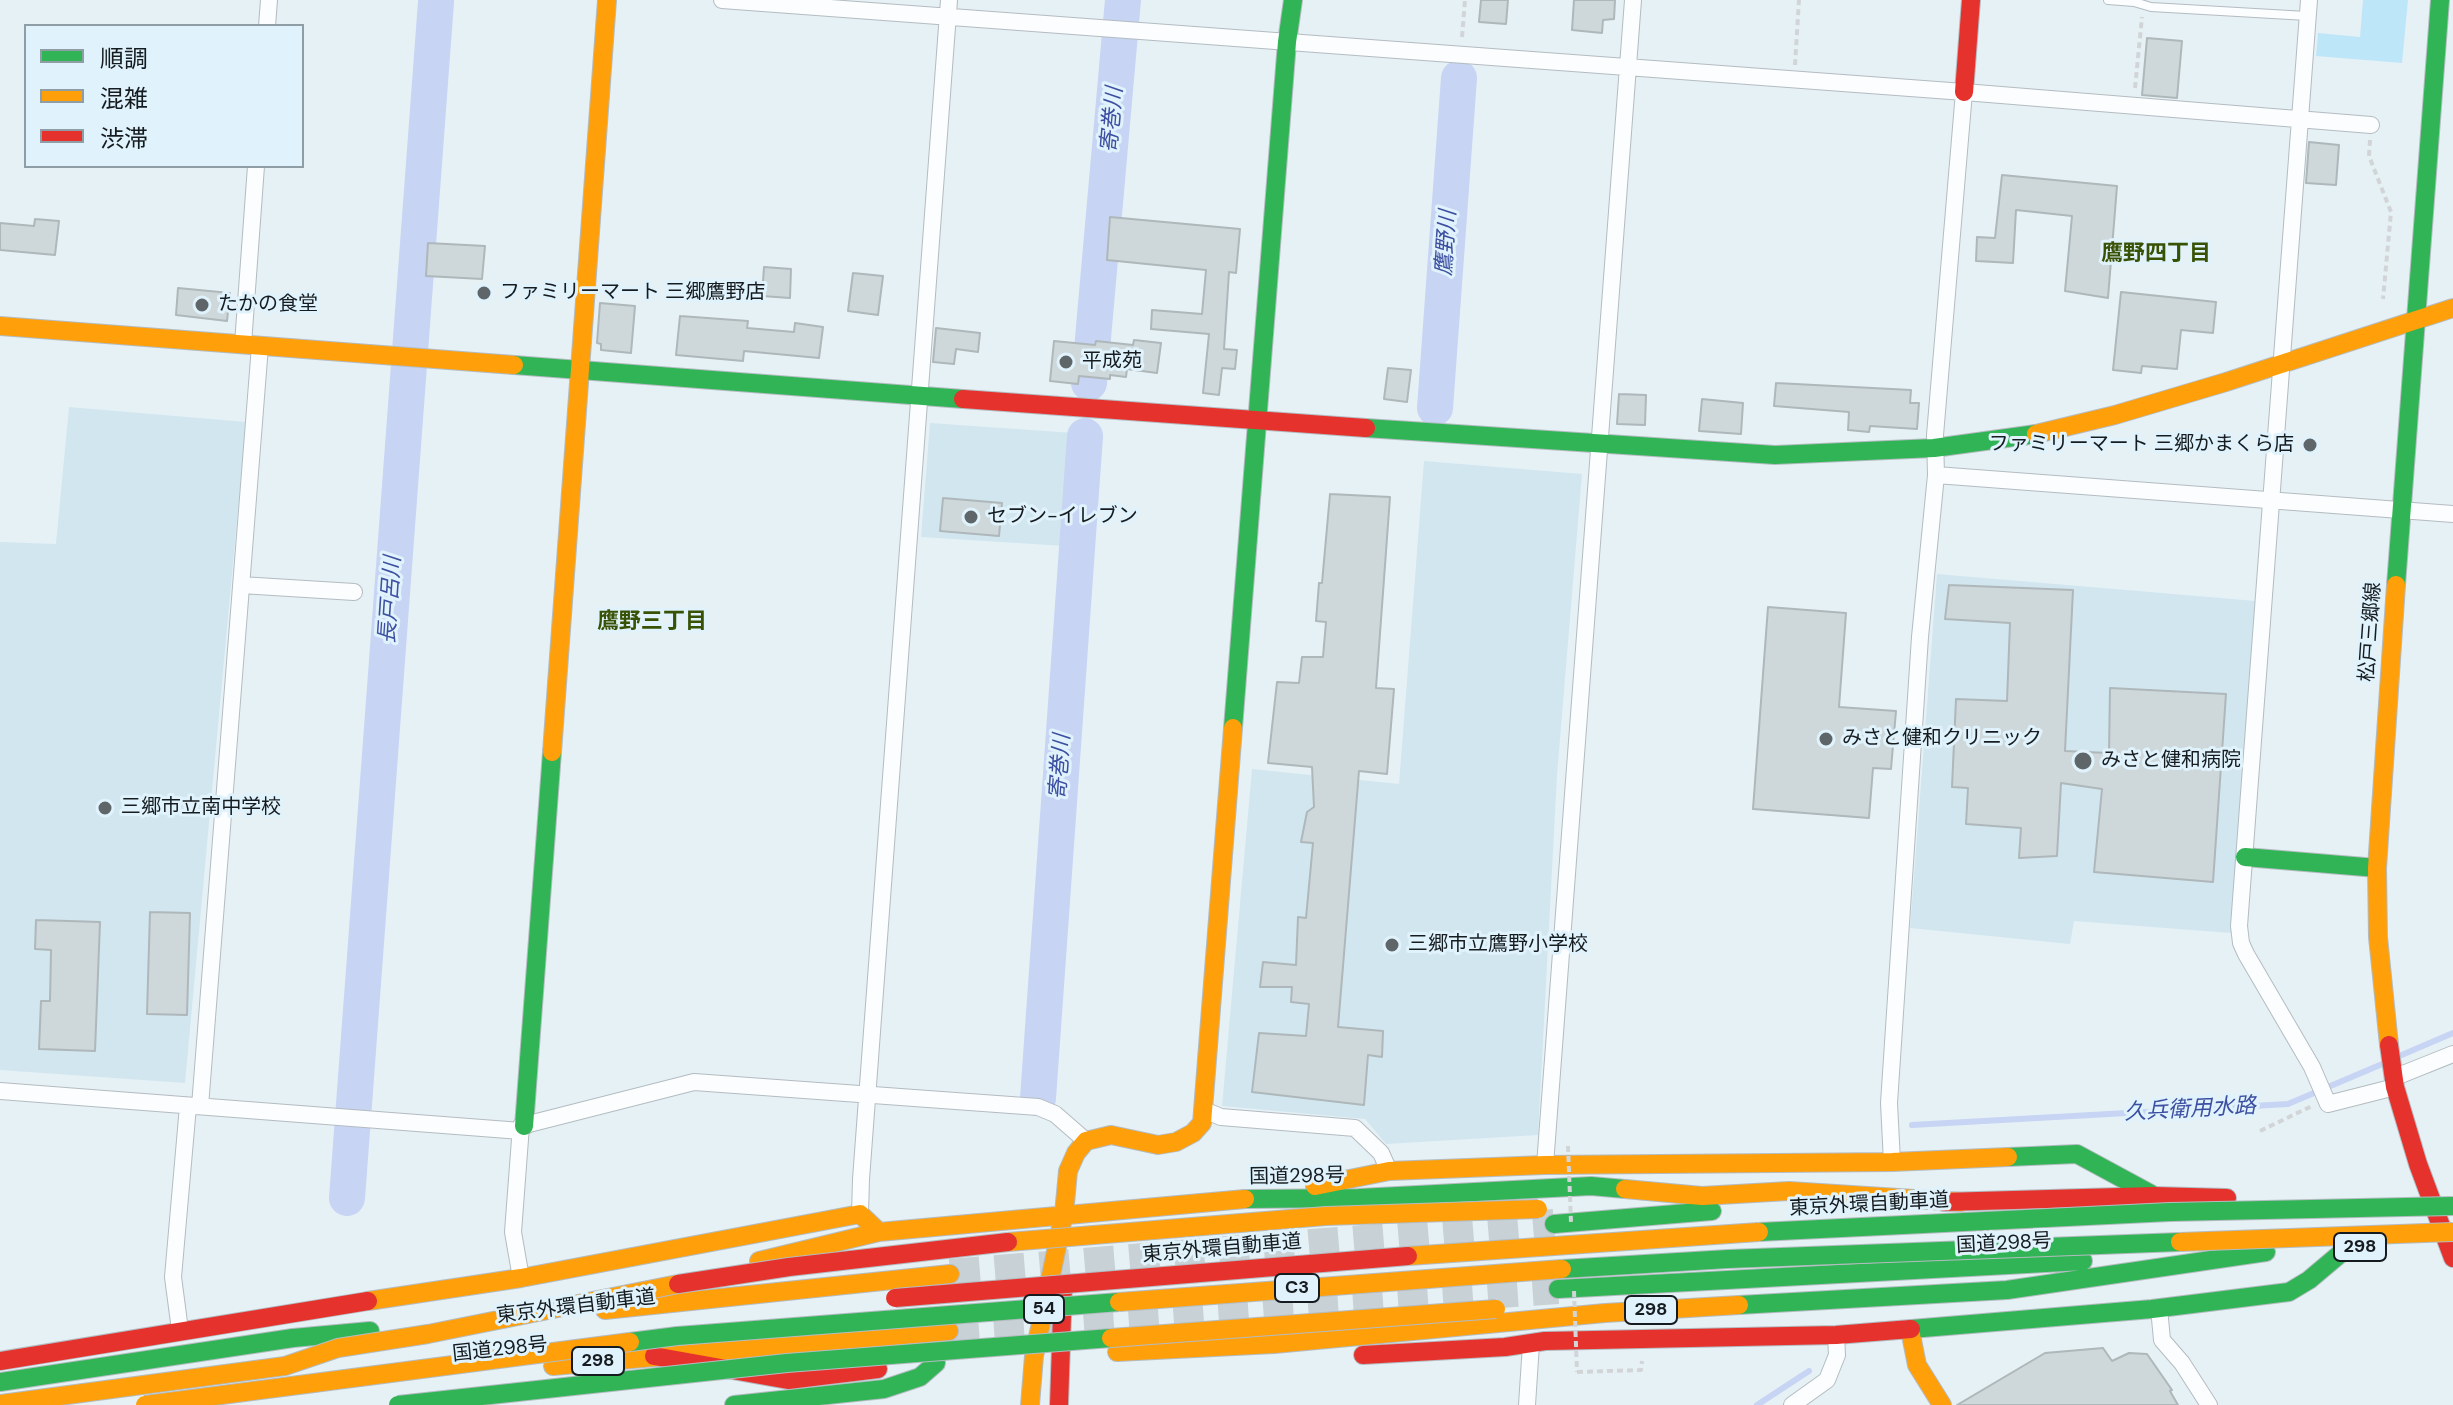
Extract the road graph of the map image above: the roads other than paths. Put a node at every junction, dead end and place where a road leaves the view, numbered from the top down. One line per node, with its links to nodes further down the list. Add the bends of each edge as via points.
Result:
1 (269, 0): 12 (street)
2 (607, 0): 24 (main road)
3 (722, 0): 11 (street)
4 (949, 0): 11 (street)
5 (1293, 0): 13 (main road)
6 (1633, 0): 14 (street)
7 (1971, 0): 15 (main road)
8 (2108, 0): 10 (lane)
9 (2440, 0): 20 (main road, 松戸三郷線)
10 (2308, 8): 16 (street)
11 (948, 17): 13 (street); 25 (street)
12 (267, 24)
13 (1287, 42): 14 (street); 26 (main road)
14 (1628, 67): 15 (street); 27 (street)
15 (1964, 92): 16 (street); 28 (street)
16 (2299, 118): 17 (street); 23 (street)
17 (2371, 125)
18 (256, 168): 22 (street)
19 (2453, 308): 20 (main road)
20 (2415, 320): 23 (main road); 31 (main road, 松戸三郷線)
21 (0, 326): 22 (main road)
22 (252, 345): 24 (main road); 33 (street)
23 (2282, 366): 28 (main road, via 2031,435); 30 (street)
24 (579, 370): 25 (main road); 43 (main road)
25 (920, 395): 26 (main road); 40 (street)
26 (1256, 421): 27 (main road); 42 (main road)
27 (1599, 445): 28 (main road, via 1775,455); 46 (street)
28 (1934, 448): 29 (street)
29 (1936, 475): 30 (street); 45 (street, via 1889,1103)
30 (2270, 501): 31 (street); 35 (street)
31 (2401, 511): 32 (street); 36 (main road, 松戸三郷線)
32 (2453, 514)
33 (241, 585): 34 (street); 41 (street)
34 (354, 592)
35 (2245, 857): 36 (main road); 38 (street, via 2241,943 2325,1100 2328,1104)
36 (2377, 868): 38 (main road, 松戸三郷線, via 2378,937)
37 (2453, 1054): 38 (street)
38 (2394, 1083): 48 (main road, 松戸三郷線)
39 (0, 1091): 41 (street)
40 (868, 1096): 43 (street, via 694,1082); 44 (street, via 1038,1107 1055,1114); 55 (street)
41 (194, 1106): 43 (street); 69 (street, via 173,1277)
42 (1204, 1110): 44 (main road, via 1202,1123 1176,1142 1158,1145 1111,1135); 47 (street, via 1221,1117 1355,1128 1381,1153)
43 (523, 1129): 63 (street, via 513,1232)
44 (1086, 1141): 56 (main road, via 1068,1171)
45 (1892, 1162): 46 (main road); 51 (main road, via 2077,1154)
46 (1545, 1165): 47 (main road)
47 (1389, 1171): 52 (main road)
48 (2429, 1194): 49 (main road, 国道298号); 51 (main road, 国道298号); 59 (main road, 松戸三郷線)
49 (2453, 1194)
50 (1702, 1196): 52 (main road, 国道298号, via 1591,1186 1359,1198); 53 (main road, 国道298号, via 1789,1191); 81 (main road, bridge, via 1538,1209 1326,1216 994,1243 789,1267 338,1348)
51 (2154, 1196): 53 (main road, 国道298号)
52 (1270, 1197): 56 (main road, 国道298号)
53 (1961, 1202): 57 (main road, 国道298号, via 1746,1208)
54 (2453, 1206): 68 (main road, 東京外環自動車道 / C3, bridge, via 2170,1212 1727,1234 691,1315)
55 (860, 1214): 58 (main road); 63 (main road)
56 (1064, 1214): 58 (main road, 国道298号); 76 (main road, 54); 78 (main road, 54)
57 (1554, 1224)
58 (879, 1232): 65 (main road, 国道298号, via 768,1257)
59 (2452, 1244): 60 (main road, 国道298号 / 298); 85 (main road, 東京外環自動車道 / C3, bridge, via 1760,1258 1485,1274 677,1336)
60 (2347, 1248): 61 (main road, 国道298号 / 298); 66 (main road, via 2289,1292)
61 (2266, 1252): 64 (main road, 国道298号 / 298); 67 (main road, 298, via 2007,1290)
62 (950, 1274): 65 (main road, 国道298号)
63 (521, 1278): 69 (main road)
64 (1558, 1289)
65 (646, 1306): 82 (main road, 国道298号, via 293,1338)
66 (2159, 1308): 70 (main road); 94 (street, via 2162,1340)
67 (1605, 1313): 73 (main road, 298); 87 (main road, bridge, via 1496,1309 787,1363)
68 (598, 1327)
69 (180, 1330): 79 (main road)
70 (1910, 1330): 72 (main road); 93 (main road, via 1917,1365)
71 (949, 1331): 77 (main road, 国道298号 / 298)
72 (1836, 1335): 75 (main road); 92 (street, via 1837,1355 1827,1380)
73 (1335, 1338): 75 (main road, via 1349,1354 1361,1355); 76 (main road, 298)
74 (488, 1340): 81 (main road, 東京外環自動車道, bridge)
75 (1531, 1344): 91 (street)
76 (1061, 1355): 78 (main road, 298); 90 (main road, 54)
77 (654, 1356): 80 (main road, 298, via 788,1380); 86 (main road, 国道298号 / 298, via 317,1392)
78 (1034, 1356): 80 (main road, 298); 89 (main road, 54)
79 (0, 1361)
80 (936, 1363): 83 (main road, 298, via 920,1377)
81 (285, 1366): 84 (main road, 東京外環自動車道)
82 (0, 1382)
83 (848, 1400): 88 (main road, 298)
84 (0, 1404)
85 (145, 1405)
86 (249, 1405)
87 (398, 1405)
88 (734, 1405)
89 (1030, 1405)
90 (1059, 1405)
91 (1527, 1405)
92 (1792, 1405)
93 (1942, 1405)
94 (2209, 1405)

